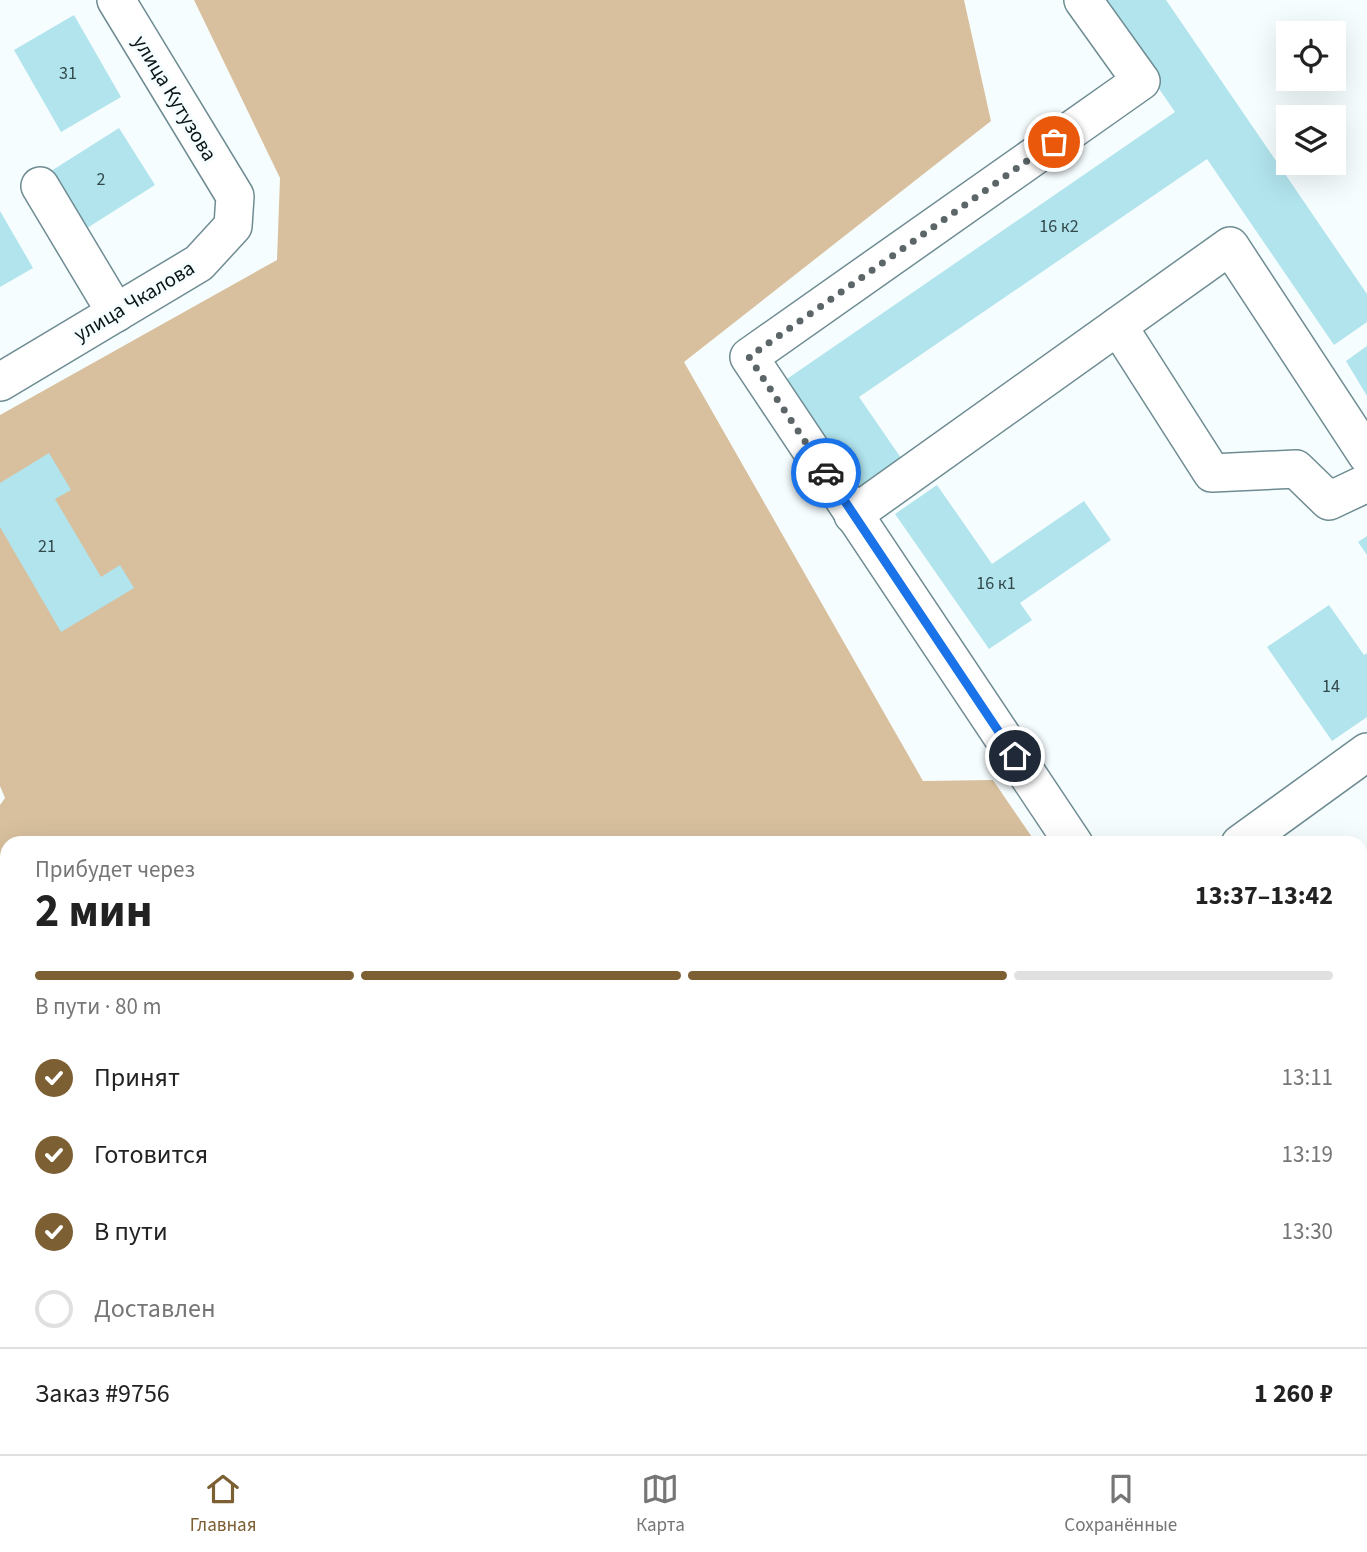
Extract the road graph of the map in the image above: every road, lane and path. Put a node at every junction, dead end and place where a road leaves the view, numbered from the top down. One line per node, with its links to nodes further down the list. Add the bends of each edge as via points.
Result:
1 (116, 0): 4 (street, улица Кутузова)
2 (1083, 0): 10 (street, via 1141,81 749,357)
3 (40, 186): 5 (street)
4 (234, 195): 5 (street, улица Чкалова, via 233,226 199,263)
5 (116, 313): 7 (street, улица Чкалова)
6 (1118, 326): 8 (street, via 1230,246); 9 (street, via 1212,473 1296,468 1329,501); 10 (street)
7 (0, 382)
8 (1367, 456)
9 (1367, 483)
10 (853, 515): 12 (street)
11 (1367, 752): 13 (street)
12 (1069, 836)
13 (1251, 836)

